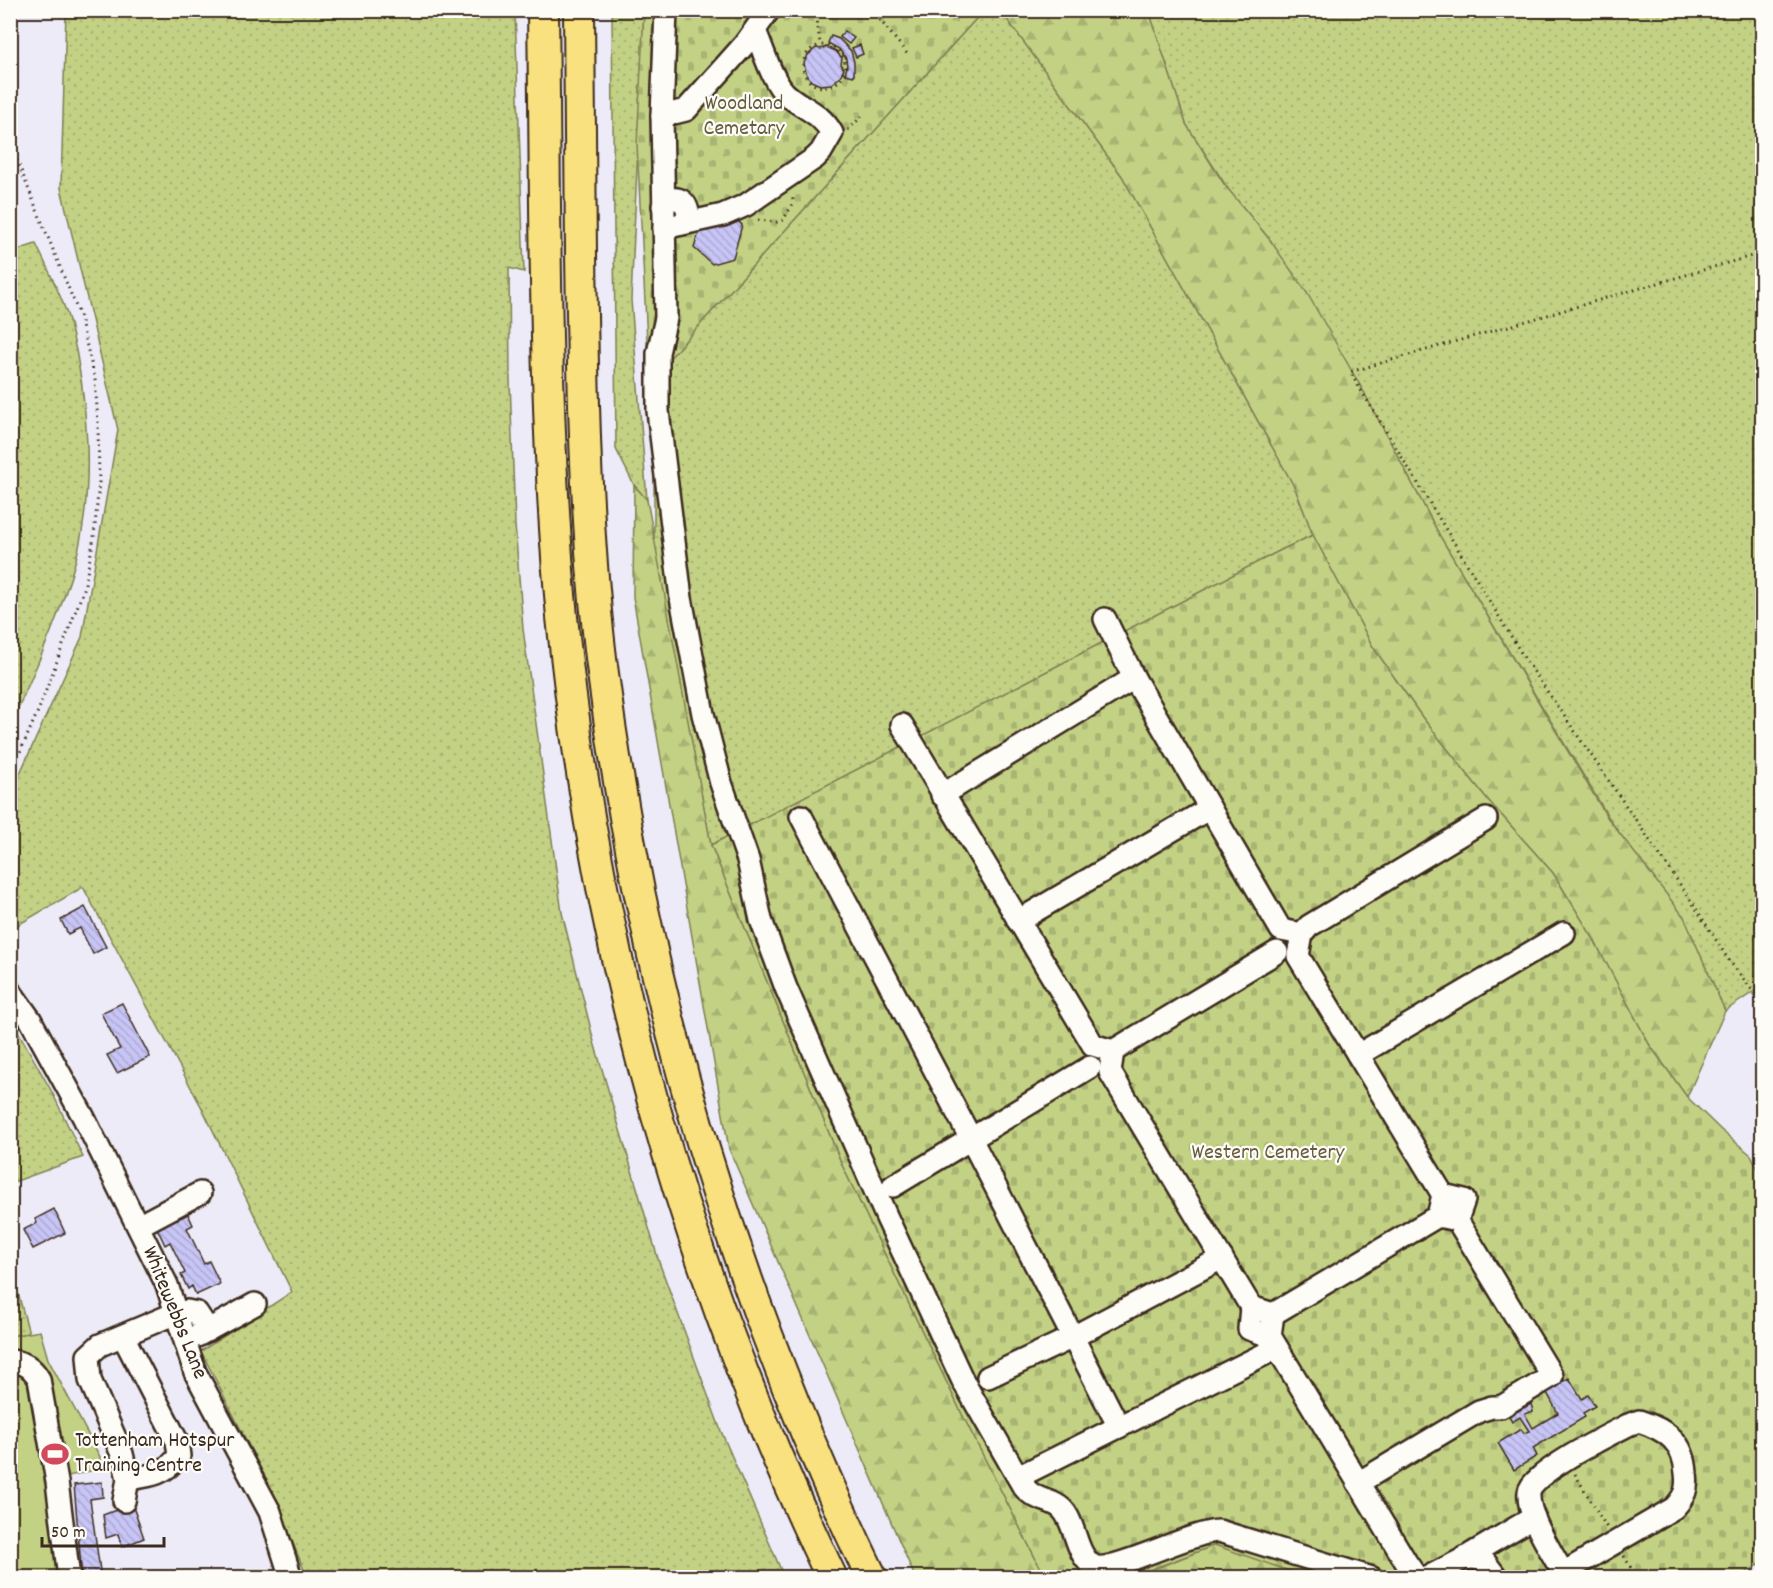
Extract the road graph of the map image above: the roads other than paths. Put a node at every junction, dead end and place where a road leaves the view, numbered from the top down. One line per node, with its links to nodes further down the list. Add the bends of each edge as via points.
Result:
1 (543, 10): 51 (highway, via 552,484 569,680 599,872 642,1062 698,1250 763,1424)
2 (579, 10): 52 (highway, via 588,500 602,663 632,856 675,1047 731,1234 799,1417)
3 (666, 10): 6 (street)
4 (769, 10): 5 (street)
5 (755, 31): 6 (street, via 686,110); 7 (street, via 779,86 825,121 832,133 815,158 746,205 723,215)
6 (662, 116): 7 (street, via 663,206)
7 (673, 226): 42 (street, via 666,318 658,353 658,411 681,598 703,714 721,783 748,860 761,920 786,988 963,1380)
8 (1105, 619): 9 (street)
9 (1134, 678): 11 (street); 12 (street)
10 (902, 725): 11 (street)
11 (942, 795): 15 (street)
12 (1210, 808): 15 (street); 16 (street)
13 (801, 816): 24 (street)
14 (1486, 819): 18 (street, via 1309,926)
15 (1018, 921): 21 (street)
16 (1281, 930): 18 (street); 19 (street)
17 (1564, 933): 22 (street)
18 (1302, 934): 19 (street)
19 (1287, 954): 21 (street); 22 (street)
20 (10, 990): 28 (street, Whitewebbs Lane, via 84,1118)
21 (1103, 1048): 23 (street)
22 (1358, 1055): 27 (street, via 1443,1195 1464,1200)
23 (1100, 1069): 24 (street); 29 (street)
24 (971, 1139): 25 (street); 36 (street)
25 (893, 1186)
26 (200, 1193): 28 (street)
27 (1448, 1218): 33 (street); 44 (street, via 1552,1376 1501,1407 1479,1411)
28 (138, 1226): 32 (street, Whitewebbs Lane)
29 (1221, 1258): 31 (street); 36 (street)
30 (255, 1304): 34 (street)
31 (1251, 1307): 33 (street); 38 (street, via 1249,1329)
32 (176, 1313): 34 (street, via 197,1313); 35 (street); 37 (street, Whitewebbs Lane)
33 (1273, 1314): 38 (street)
34 (208, 1330): 37 (street)
35 (123, 1336): 43 (street, via 88,1356 90,1380 122,1454); 43 (street, via 177,1441 178,1456 170,1467 152,1476)
36 (1073, 1337): 40 (street); 41 (street)
37 (186, 1342): 50 (street, Whitewebbs Lane, via 195,1372 270,1512)
38 (1273, 1342): 41 (street); 44 (street)
39 (10, 1361): 49 (street, via 22,1363 39,1379)
40 (988, 1377)
41 (1119, 1427): 42 (street)
42 (1018, 1477): 53 (street, via 1030,1494 1063,1510 1093,1566 1116,1565 1198,1534 1219,1532)
43 (128, 1479): 45 (street)
44 (1358, 1483): 54 (street)
45 (124, 1502)
46 (1534, 1517): 47 (street); 48 (street); 48 (street, via 1529,1490 1535,1480 1639,1421 1678,1443 1685,1459 1684,1497 1674,1508)
47 (1463, 1559): 55 (street); 56 (street, via 1484,1561)
48 (1564, 1575)
49 (69, 1578)
50 (291, 1578)
51 (832, 1578)
52 (872, 1578)
53 (1372, 1578)
54 (1417, 1578)
55 (1426, 1578)
56 (1497, 1578)

